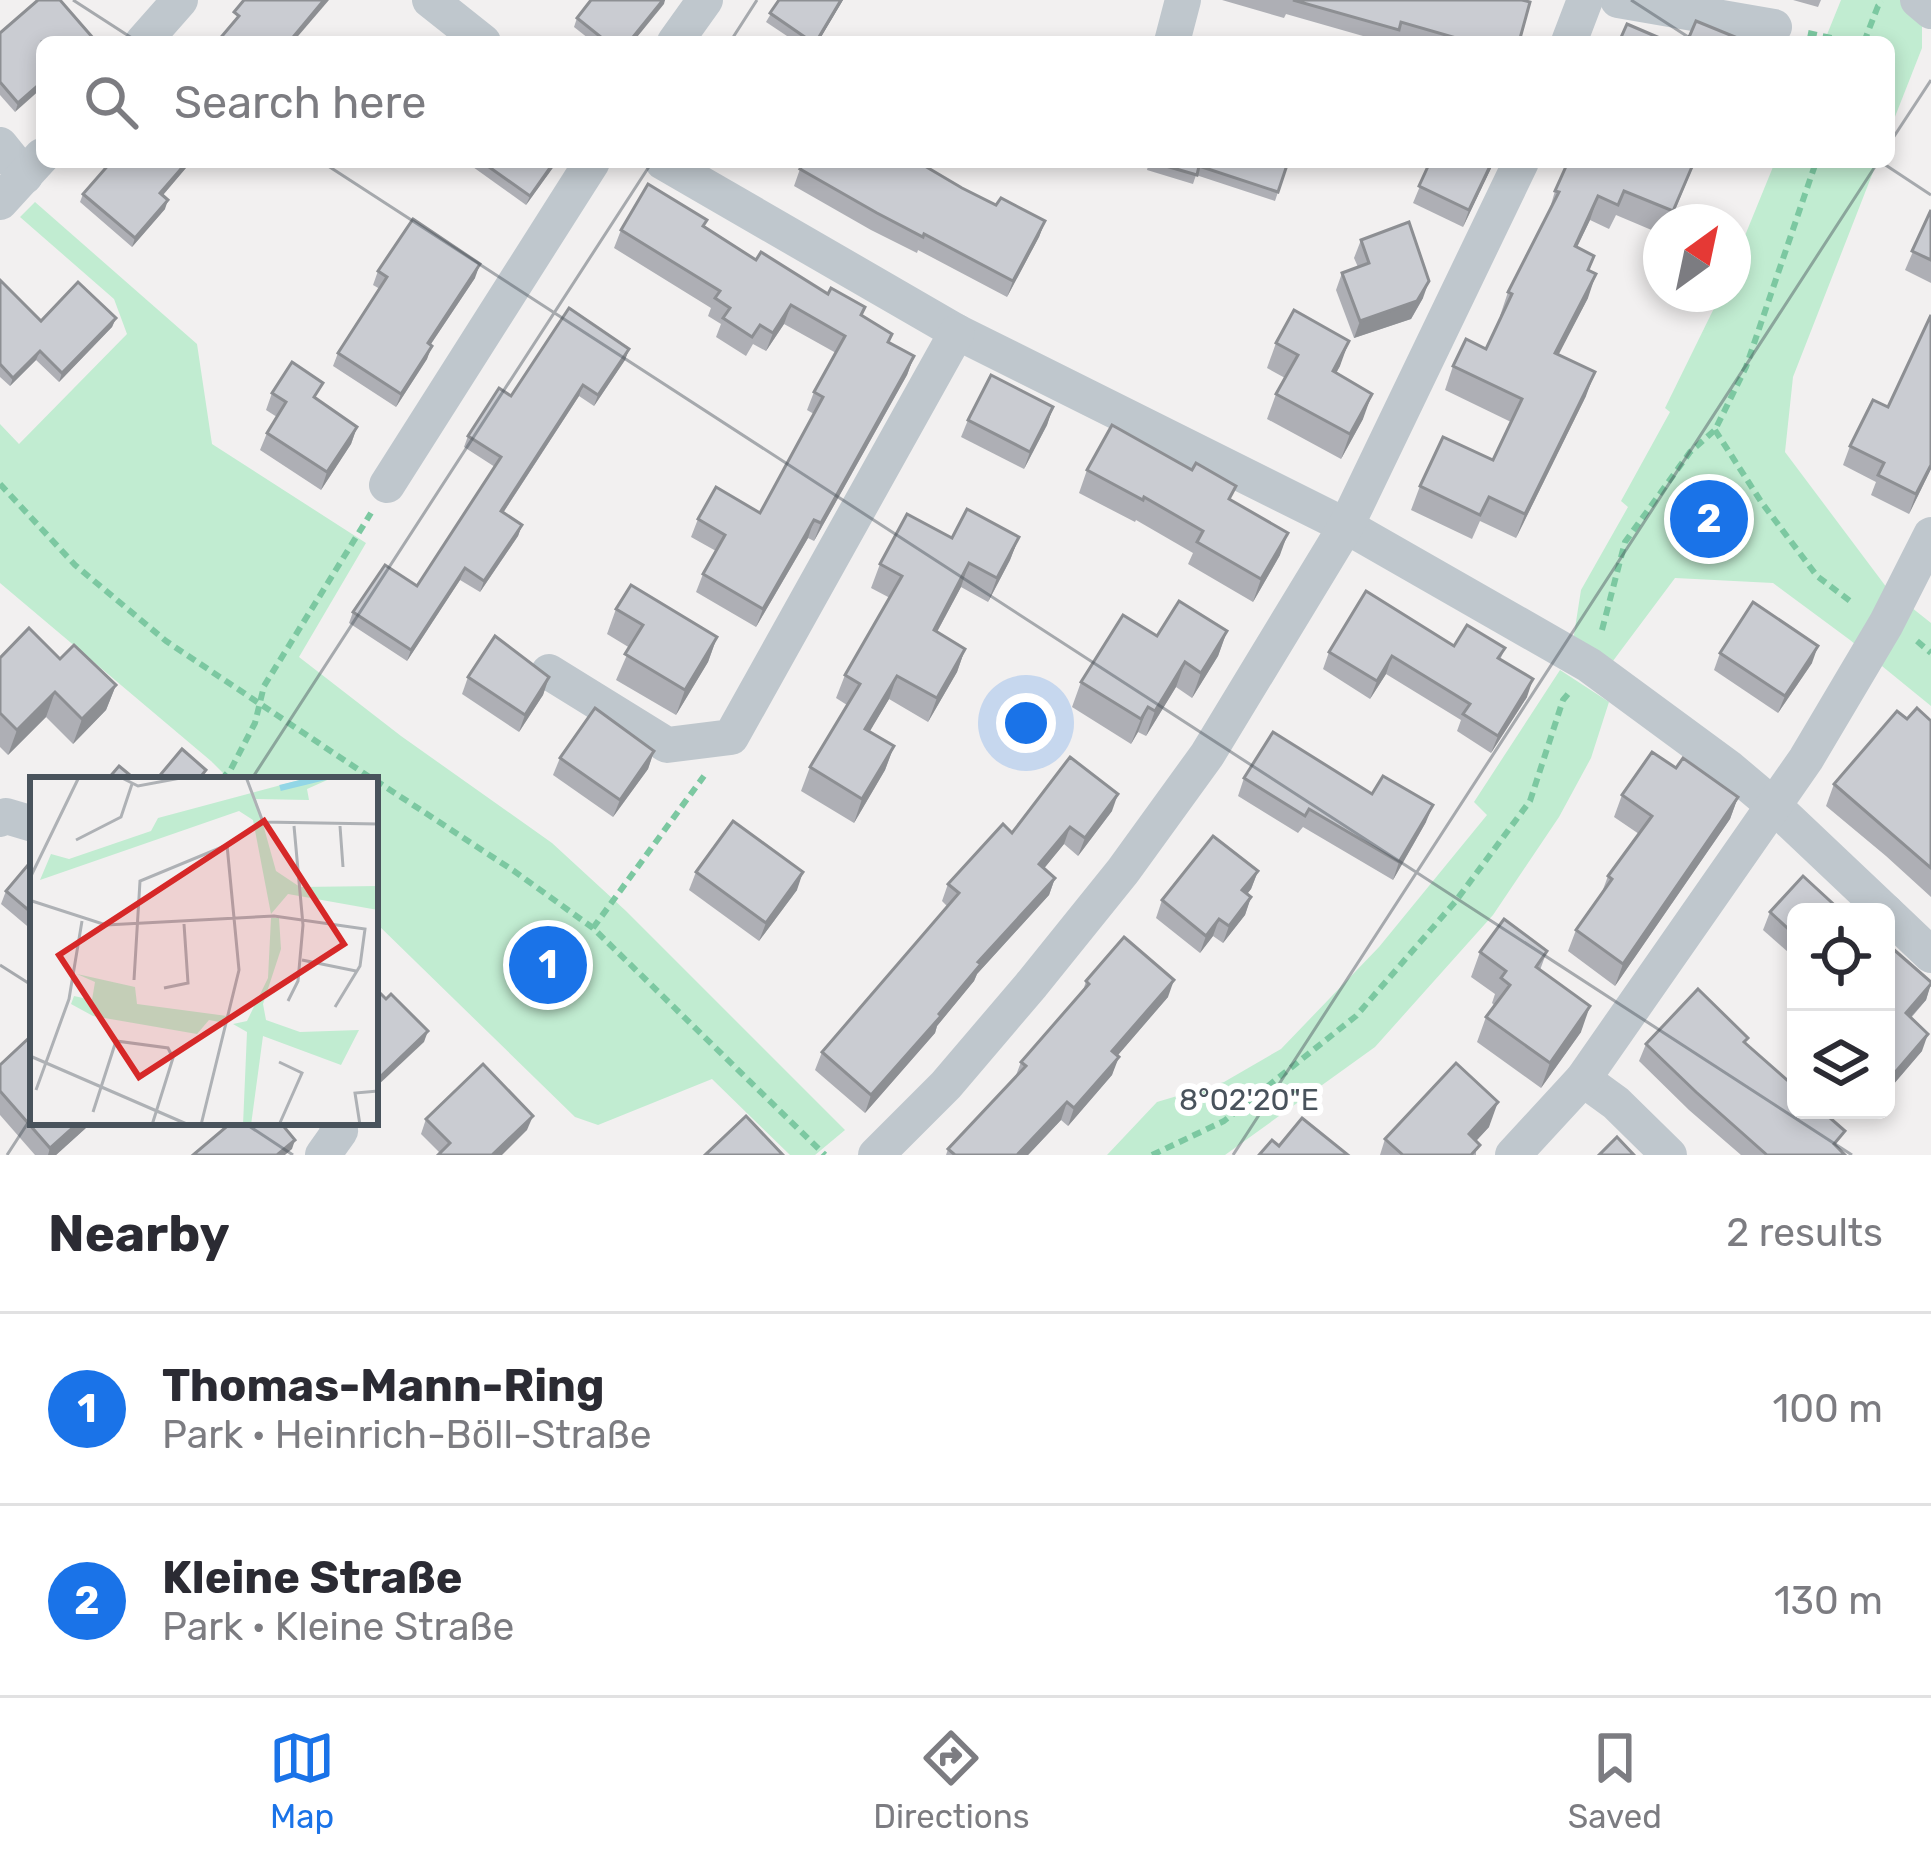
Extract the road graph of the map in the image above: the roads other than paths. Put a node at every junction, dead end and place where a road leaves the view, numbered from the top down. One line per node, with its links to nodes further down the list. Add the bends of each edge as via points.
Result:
1 (180, 0): 10 (street)
2 (430, 0): 11 (street)
3 (705, 0): 12 (street)
4 (1183, 0): 13 (street)
5 (1585, 0): 14 (street)
6 (1618, 0): 9 (street)
7 (1918, 0): 8 (street)
8 (1931, 11)
9 (1774, 27)
10 (147, 36)
11 (475, 36)
12 (679, 36)
13 (1174, 36)
14 (1571, 36)
15 (0, 146): 19 (street)
16 (588, 168): 21 (street)
17 (673, 168): 20 (street)
18 (1518, 168): 22 (street)
19 (22, 178)
20 (956, 332): 22 (street); 24 (street, via 731,737 667,745)
21 (387, 485)
22 (1346, 526): 25 (street, via 1589,665); 34 (street, via 1207,755 1123,872 946,1085)
23 (1931, 535): 25 (street)
24 (549, 672)
25 (1774, 806): 28 (street); 31 (street)
26 (0, 819): 27 (street)
27 (30, 823)
28 (1876, 903)
29 (1895, 921): 30 (street)
30 (1931, 955)
31 (1583, 1078): 35 (street); 36 (street)
32 (337, 1125): 33 (street)
33 (322, 1155)
34 (876, 1155)
35 (1513, 1155)
36 (1669, 1155)

